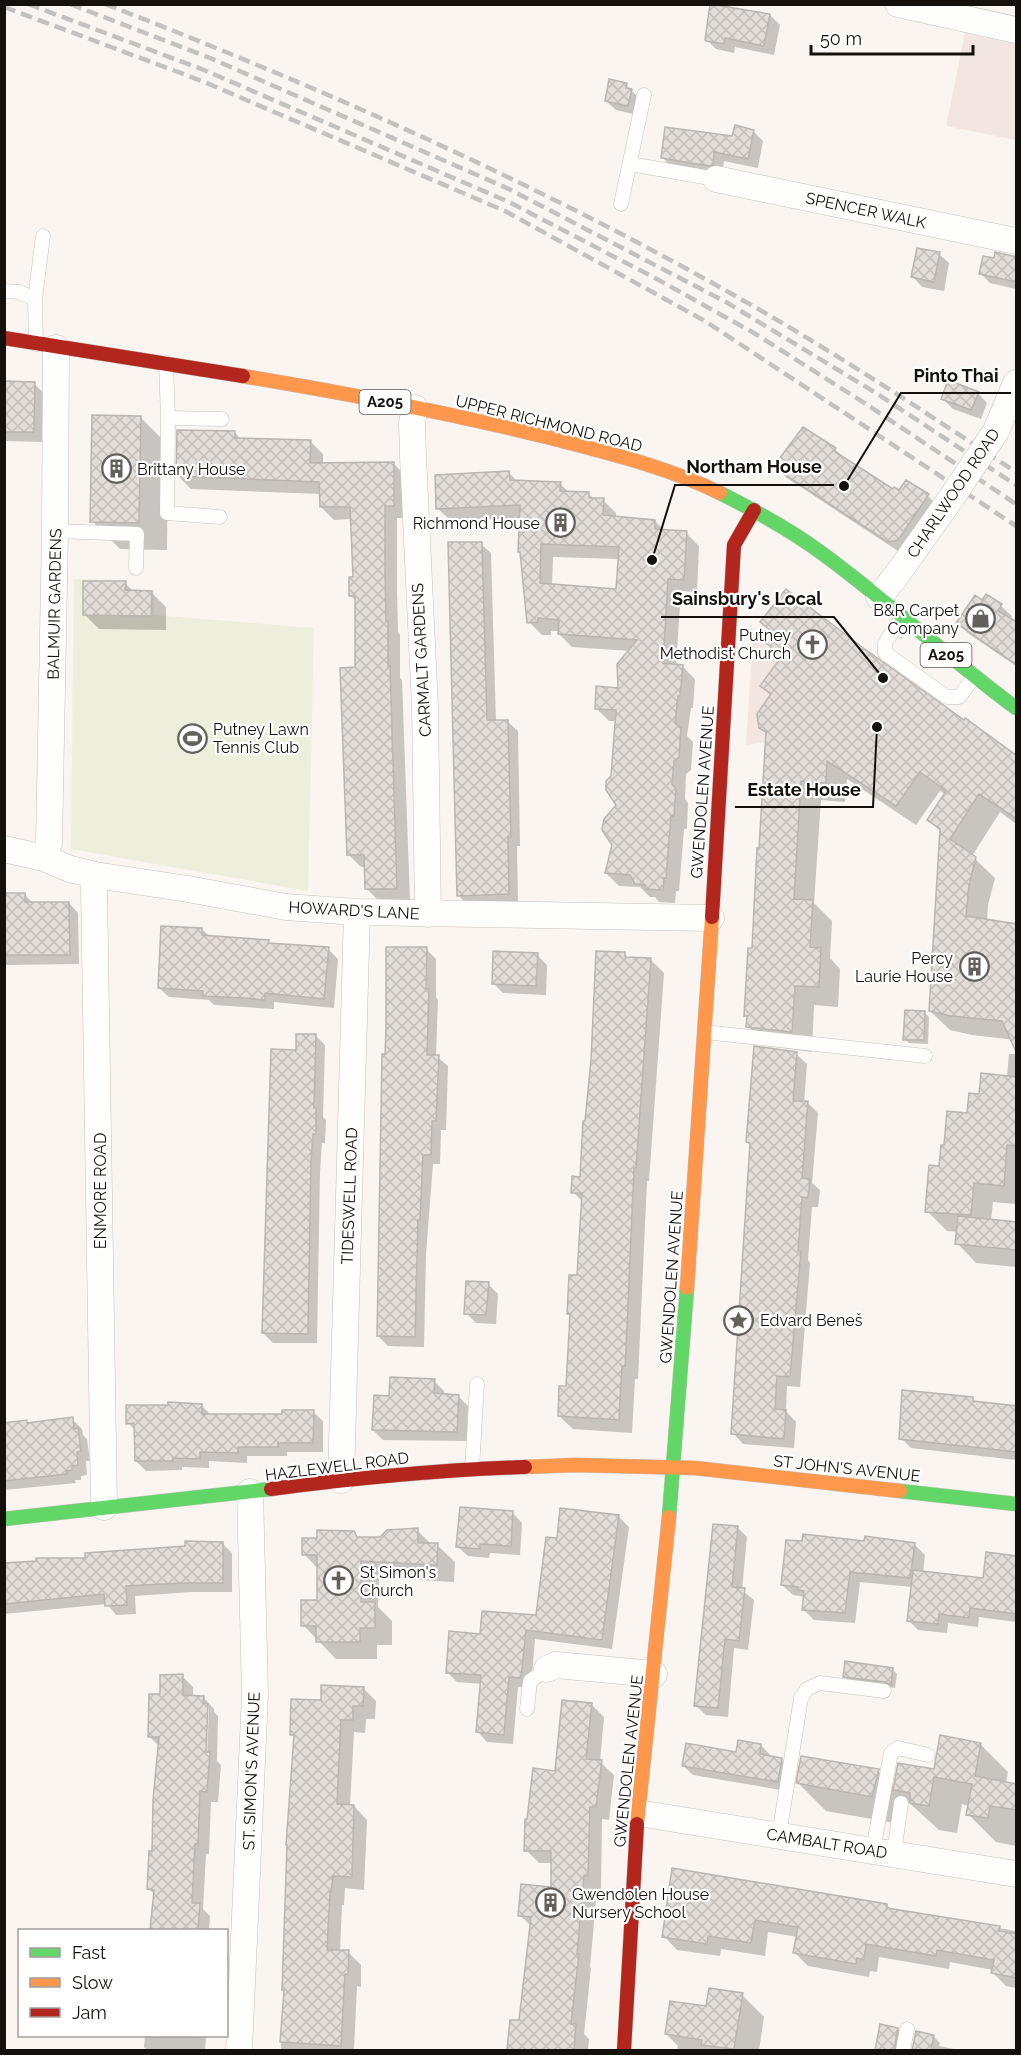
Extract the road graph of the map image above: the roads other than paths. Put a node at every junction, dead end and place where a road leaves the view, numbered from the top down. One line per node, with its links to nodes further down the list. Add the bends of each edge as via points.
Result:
1 (898, 4): 2 (street)
2 (1017, 30)
3 (644, 95): 4 (lane)
4 (630, 164): 5 (lane); 6 (lane)
5 (716, 179): 8 (street, SPENCER WALK)
6 (621, 204)
7 (43, 236): 10 (lane)
8 (1017, 241)
9 (4, 291): 10 (lane)
10 (35, 299): 12 (lane)
11 (4, 338): 12 (main road, UPPER RICHMOND ROAD / A205)
12 (46, 346): 13 (main road, UPPER RICHMOND ROAD / A205); 20 (street, BALMUIR GARDENS)
13 (166, 363): 15 (main road, UPPER RICHMOND ROAD / A205); 16 (lane)
14 (1015, 393): 22 (street, CHARLWOOD ROAD, bridge, via 996,431)
15 (415, 408): 18 (main road, UPPER RICHMOND ROAD / A205, via 521,430 634,461 694,481); 30 (street, CARMALT GARDENS, via 412,446 424,707)
16 (168, 417): 17 (lane); 19 (lane, via 167,513)
17 (222, 419)
18 (754, 510): 22 (main road, UPPER RICHMOND ROAD / A205, via 814,547); 31 (main road, GWENDOLEN AVENUE, via 735,545)
19 (220, 517)
20 (55, 531): 21 (lane, via 137,534); 27 (street, BALMUIR GARDENS, via 50,843)
21 (136, 568)
22 (879, 597): 23 (main road, UPPER RICHMOND ROAD / A205)
23 (902, 617): 24 (main road, UPPER RICHMOND ROAD / A205); 24 (lane, via 885,643 885,653 947,697 959,697)
24 (974, 677): 25 (main road, UPPER RICHMOND ROAD / A205)
25 (1017, 708)
26 (4, 849): 27 (street, HOWARD'S LANE)
27 (44, 858): 28 (street, HOWARD'S LANE)
28 (95, 875): 29 (street, HOWARD'S LANE, via 286,907); 40 (street, ENMORE ROAD)
29 (357, 912): 30 (street, HOWARD'S LANE); 37 (street, TIDESWELL ROAD)
30 (428, 914): 31 (street, HOWARD'S LANE)
31 (711, 918): 32 (main road, GWENDOLEN AVENUE)
32 (705, 1032): 33 (lane); 35 (main road, GWENDOLEN AVENUE)
33 (925, 1056)
34 (477, 1384): 36 (lane)
35 (674, 1467): 36 (main road, HAZLEWELL ROAD); 39 (main road, ST JOHN'S AVENUE); 43 (main road, GWENDOLEN AVENUE)
36 (472, 1469): 37 (main road, HAZLEWELL ROAD)
37 (341, 1480): 38 (main road, HAZLEWELL ROAD)
38 (250, 1492): 40 (main road, HAZLEWELL ROAD); 53 (street, ST. SIMON'S AVENUE, via 255,1694)
39 (1017, 1504)
40 (104, 1507): 41 (main road, HAZLEWELL ROAD)
41 (4, 1519)
42 (547, 1669): 43 (street, via 556,1665); 45 (lane, via 530,1681)
43 (654, 1674): 48 (main road, GWENDOLEN AVENUE)
44 (884, 1691): 49 (lane, via 820,1683 807,1689 801,1698)
45 (527, 1709)
46 (928, 1755): 50 (lane, via 898,1748 891,1753)
47 (901, 1803): 50 (lane)
48 (638, 1813): 49 (street, CAMBALT ROAD); 54 (main road, GWENDOLEN AVENUE)
49 (779, 1835): 50 (street, CAMBALT ROAD)
50 (884, 1851): 51 (street, CAMBALT ROAD)
51 (1017, 1874)
52 (907, 2030): 55 (lane)
53 (239, 2050)
54 (624, 2050)
55 (903, 2050)

